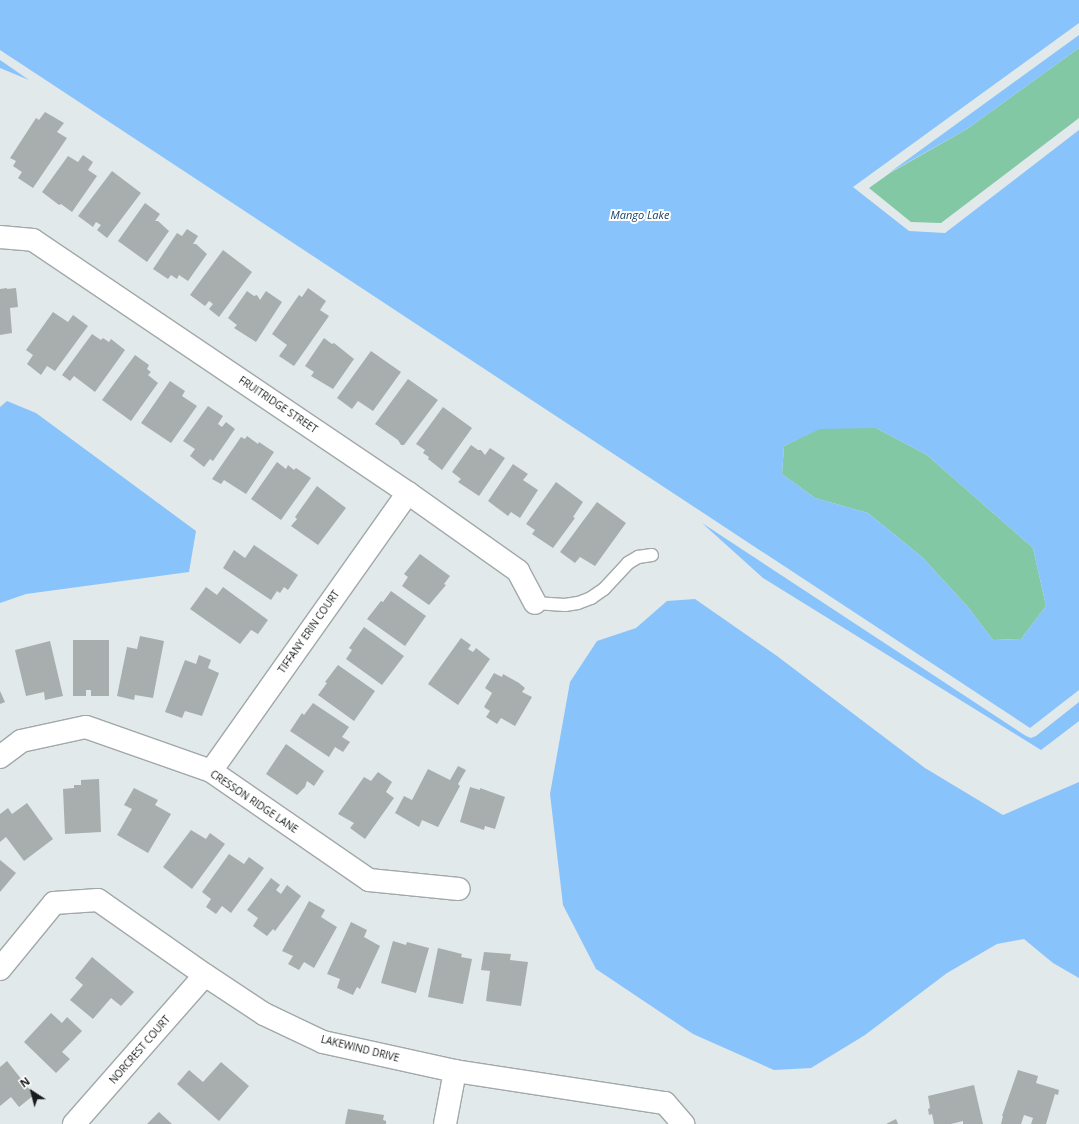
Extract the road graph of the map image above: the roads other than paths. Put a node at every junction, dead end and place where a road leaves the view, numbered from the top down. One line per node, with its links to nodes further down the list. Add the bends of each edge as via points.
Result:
1 (0, 237): 2 (street, FRUITRIDGE STREET, via 33,240)
2 (408, 493): 4 (street, FRUITRIDGE STREET, via 518,571); 6 (street, TIFFANY ERIN COURT)
3 (652, 555): 4 (lane, via 638,557 628,563 604,589 591,598 565,605)
4 (535, 603)
5 (0, 757): 6 (street, CRESSON RIDGE LANE, via 21,741 86,727)
6 (210, 771): 7 (street, CRESSON RIDGE LANE, via 369,880)
7 (459, 889)
8 (0, 969): 9 (street, LAKEWIND DRIVE, via 54,903 98,900)
9 (205, 975): 10 (street, LAKEWIND DRIVE, via 264,1014 323,1042); 11 (street, NORCREST COURT)
10 (455, 1071): 12 (street); 13 (street, LAKEWIND DRIVE, via 665,1104)
11 (74, 1124)
12 (445, 1124)
13 (683, 1124)

